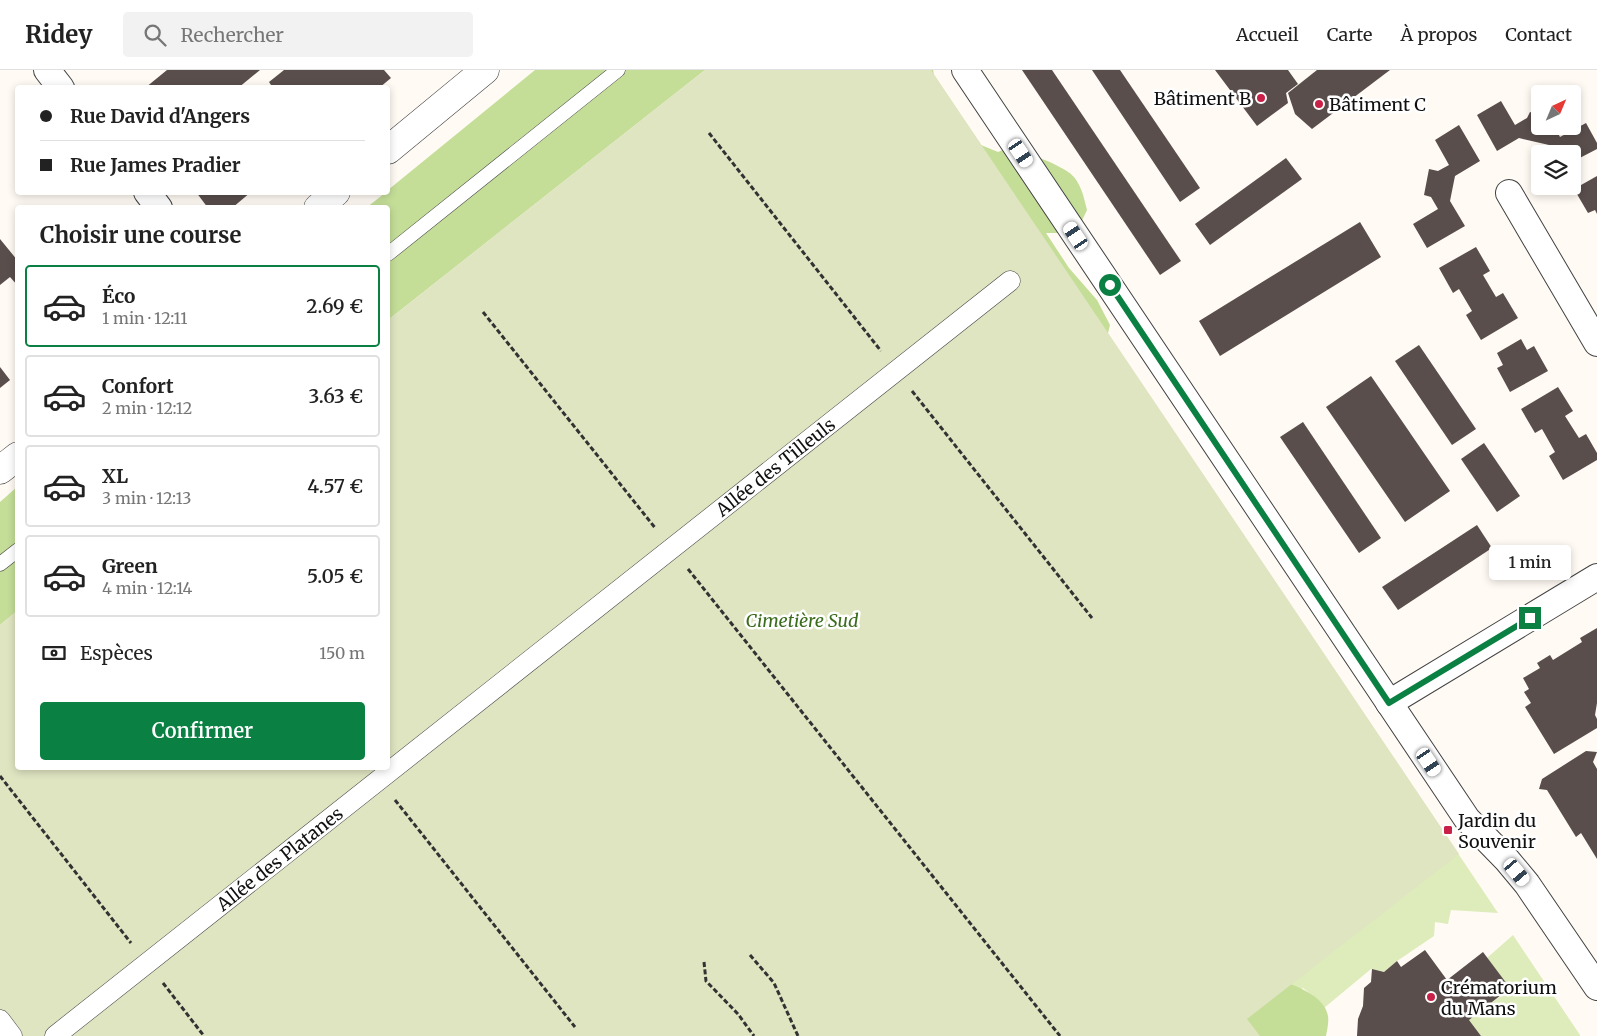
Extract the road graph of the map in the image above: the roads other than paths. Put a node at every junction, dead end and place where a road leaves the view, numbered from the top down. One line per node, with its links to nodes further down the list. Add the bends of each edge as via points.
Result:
1 (47, 70): 5 (street)
2 (485, 70): 6 (street)
3 (618, 70): 10 (lane)
4 (965, 70): 19 (street)
5 (59, 85)
6 (390, 148)
7 (1509, 193): 12 (street)
8 (333, 195): 9 (street)
9 (321, 205)
10 (390, 252)
11 (1010, 281): 18 (street, Allée des Tilleuls)
12 (1597, 343)
13 (15, 458): 14 (street)
14 (0, 470)
15 (15, 552): 16 (lane)
16 (0, 564)
17 (1597, 577): 19 (street)
18 (505, 680): 23 (street, Allée des Platanes)
19 (1389, 703): 20 (street, via 1467,818 1528,884)
20 (1597, 987)
21 (0, 1020): 22 (street)
22 (12, 1036)
23 (55, 1036)

